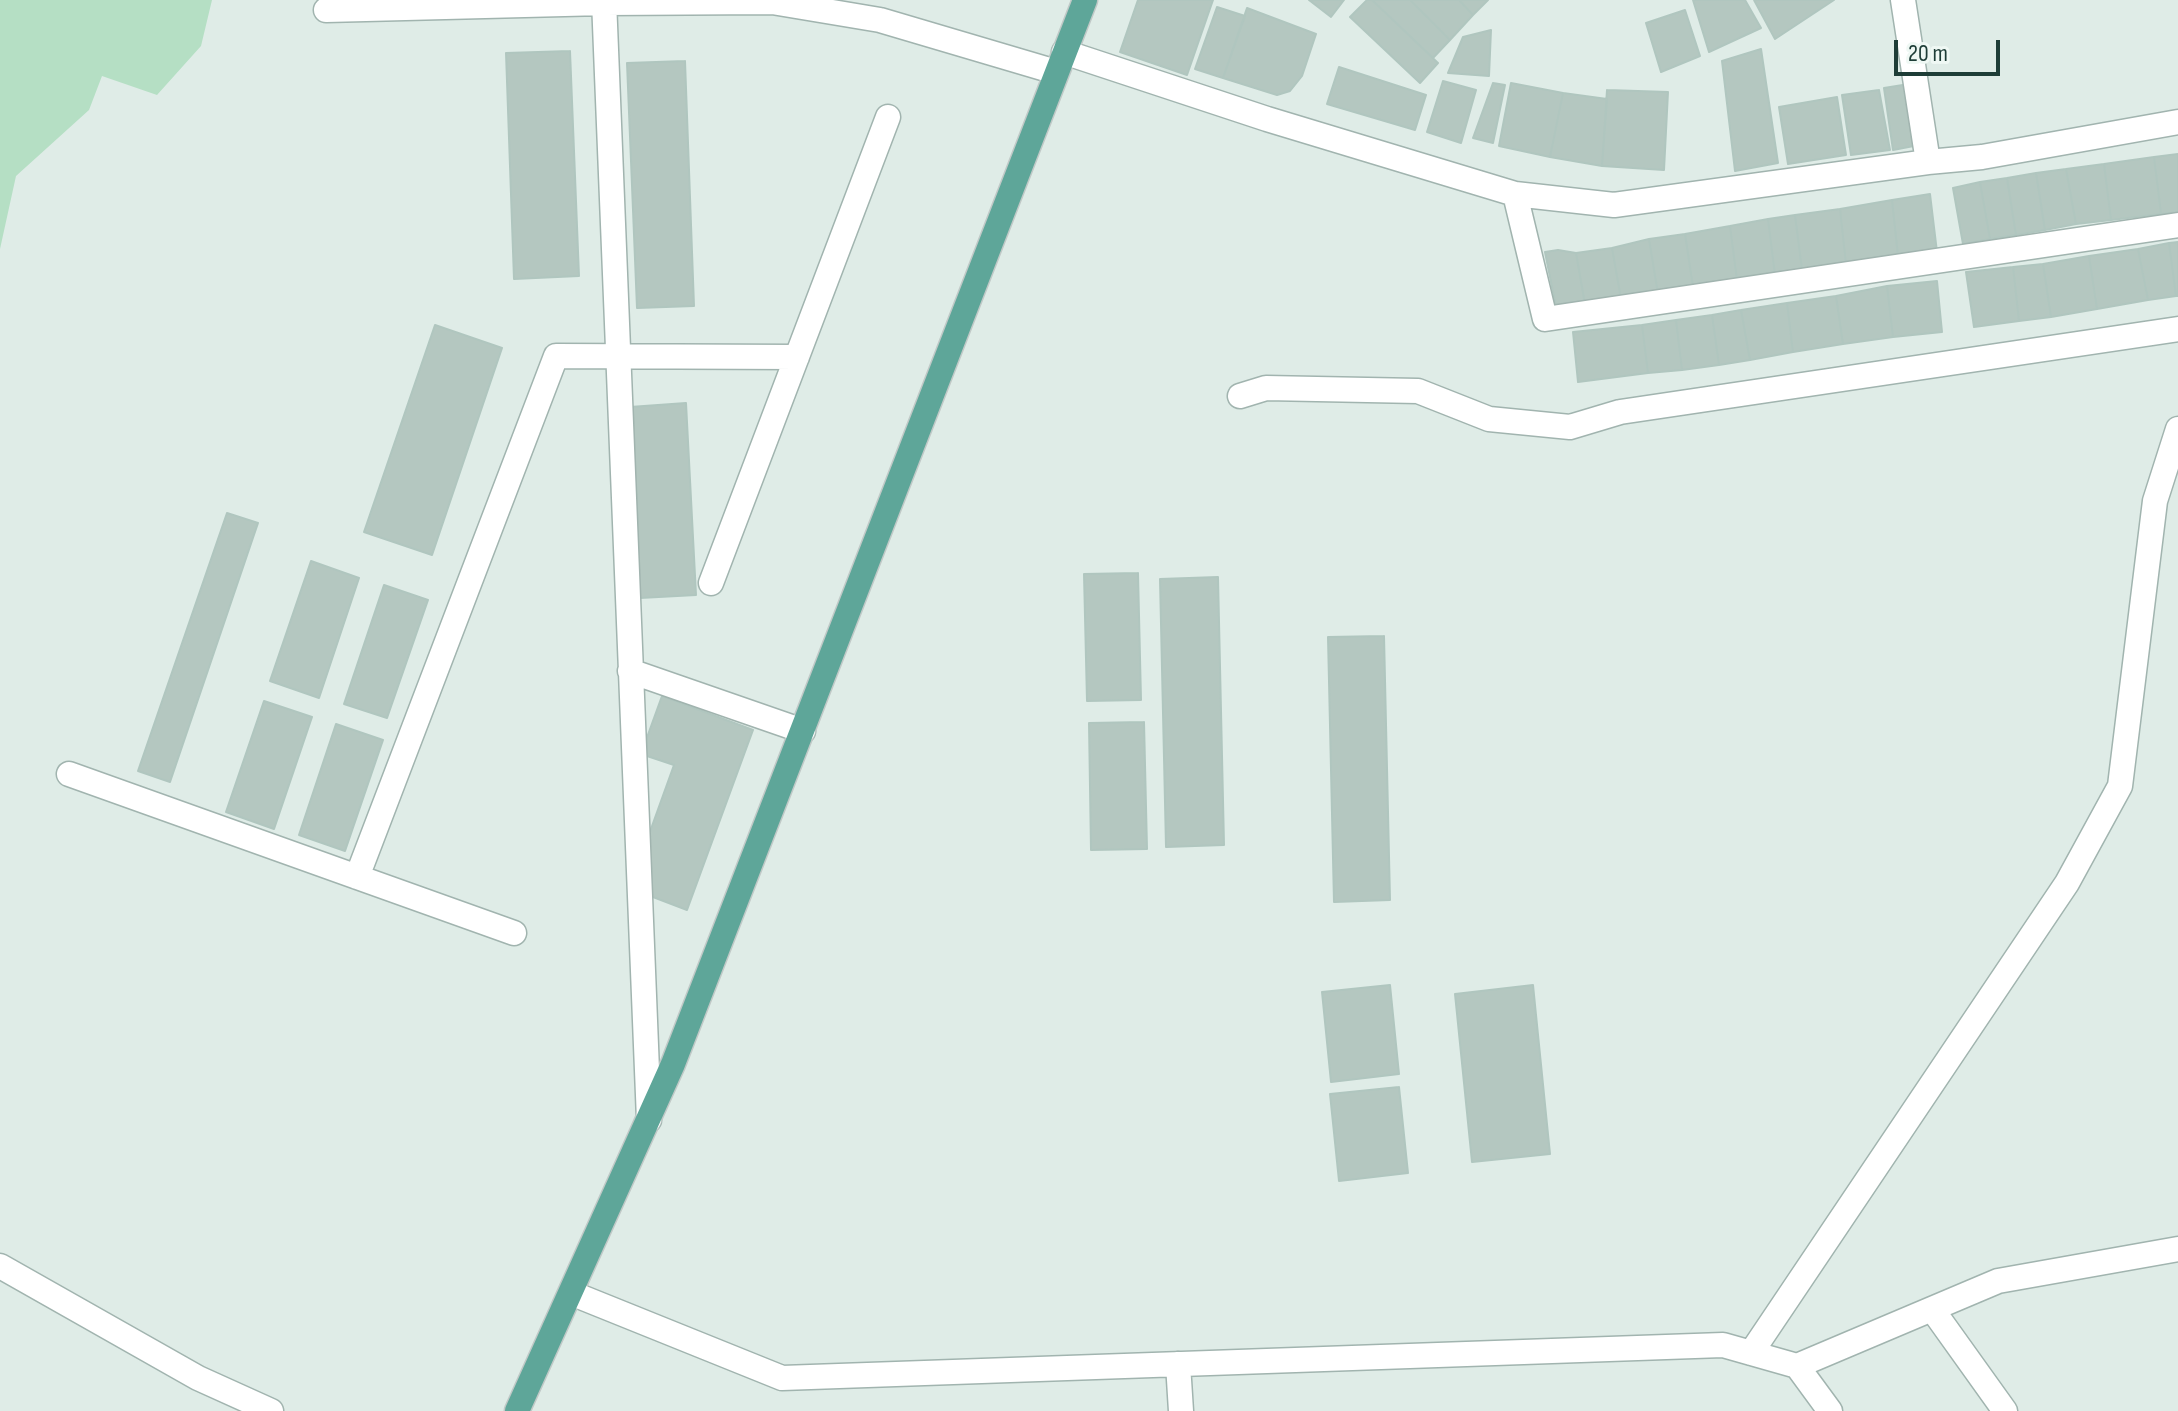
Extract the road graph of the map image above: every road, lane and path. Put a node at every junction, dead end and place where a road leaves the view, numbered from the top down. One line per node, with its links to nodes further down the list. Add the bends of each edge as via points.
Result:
1 (1903, 0): 8 (street)
2 (1079, 1): 5 (main road)
3 (604, 2): 4 (street); 5 (street, via 772,2 880,20); 12 (street)
4 (326, 10)
5 (1060, 62): 9 (street); 18 (main road)
6 (888, 117): 13 (street)
7 (2178, 122): 8 (street)
8 (1928, 162): 9 (street, via 1614,205)
9 (1515, 194): 10 (street, via 1545,319)
10 (2178, 225)
11 (2178, 329): 14 (street, via 1620,412 1570,427 1489,419 1418,391 1266,388)
12 (617, 355): 13 (street); 17 (street); 20 (street, via 556,356)
13 (797, 357): 16 (street)
14 (1240, 396)
15 (2178, 429): 27 (street, via 2155,501 2120,786 2067,883)
16 (711, 583)
17 (630, 671): 18 (street); 22 (street)
18 (803, 731): 22 (main road)
19 (69, 774): 20 (street)
20 (357, 877): 21 (street)
21 (514, 933)
22 (649, 1120): 25 (main road)
23 (2178, 1249): 26 (street, via 1998,1281)
24 (0, 1266): 30 (street, via 198,1378)
25 (571, 1293): 28 (street, via 782,1378); 31 (main road)
26 (1932, 1309): 29 (street); 34 (street)
27 (1751, 1353): 28 (street, via 1723,1345); 29 (street)
28 (1178, 1364): 32 (street)
29 (1797, 1366): 33 (street)
30 (271, 1411)
31 (517, 1411)
32 (1181, 1411)
33 (1830, 1411)
34 (2005, 1411)

